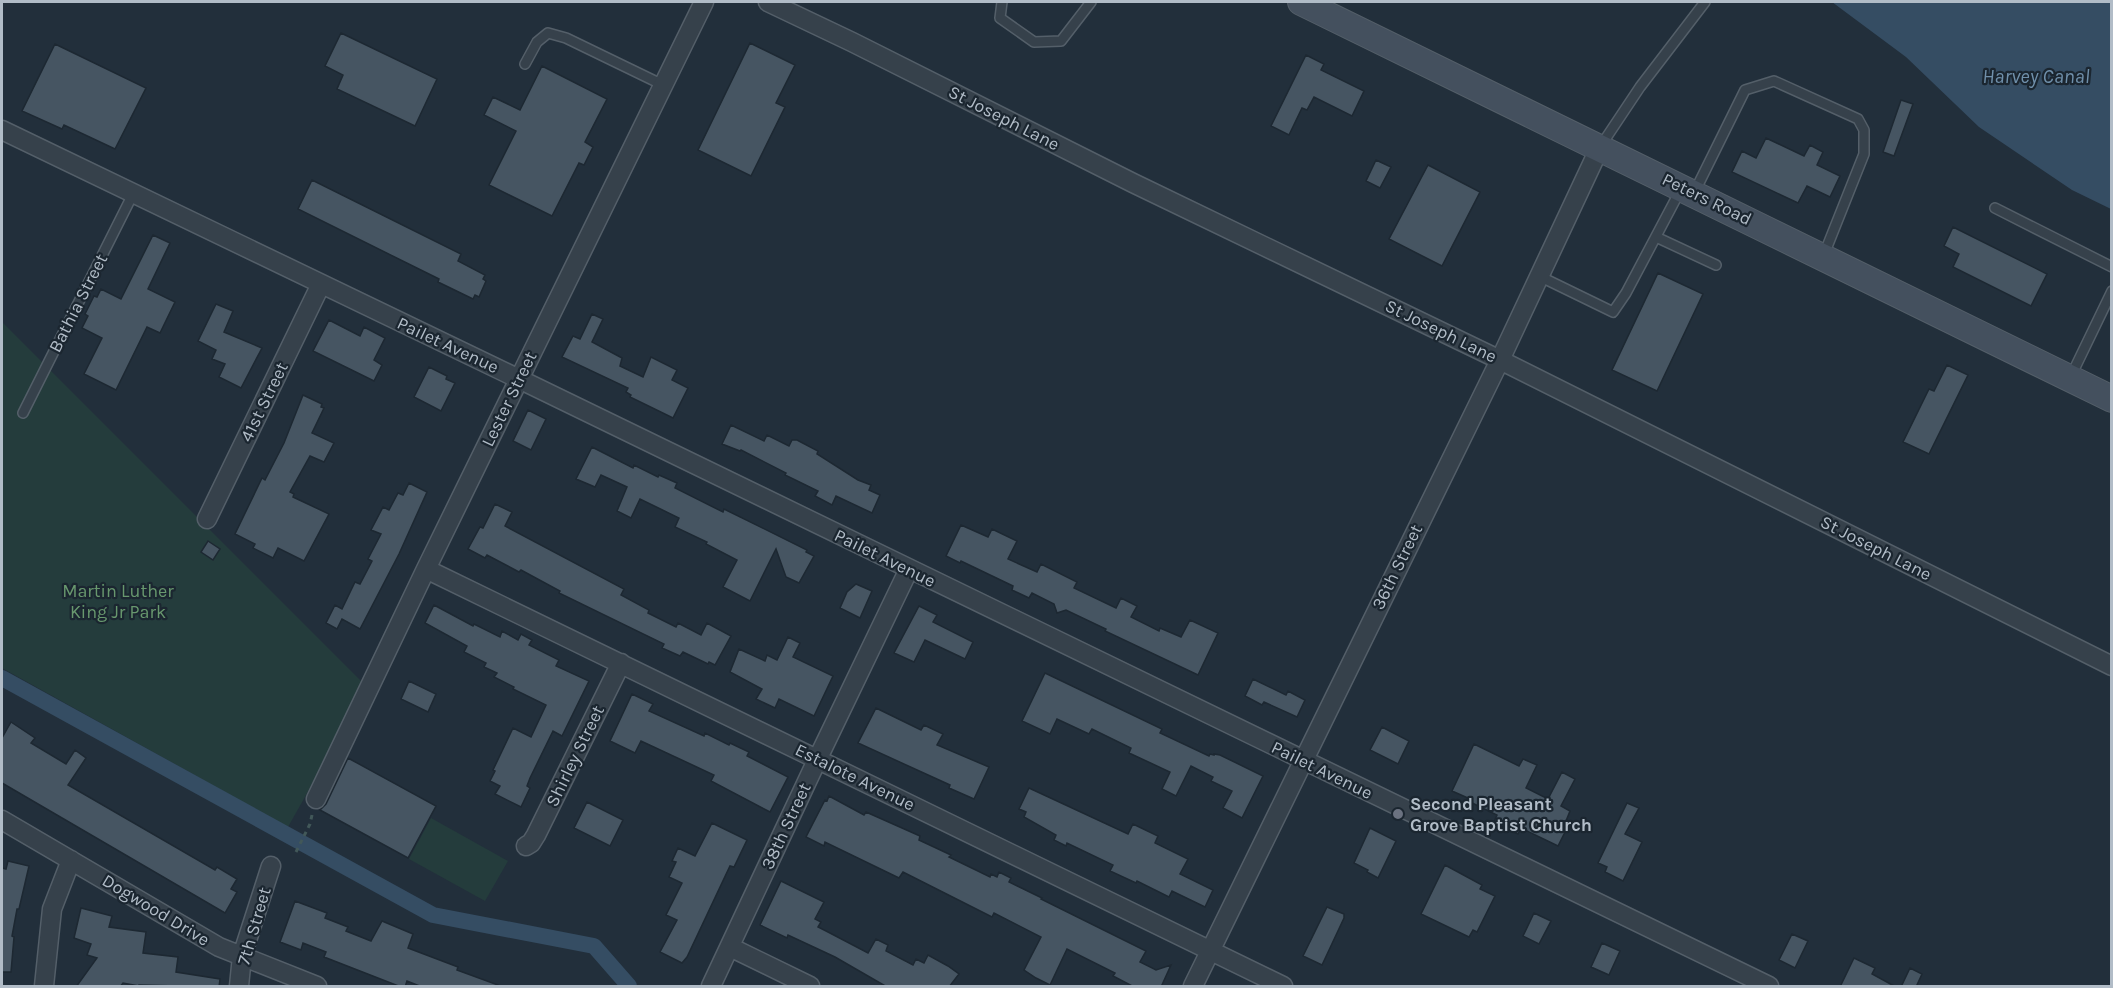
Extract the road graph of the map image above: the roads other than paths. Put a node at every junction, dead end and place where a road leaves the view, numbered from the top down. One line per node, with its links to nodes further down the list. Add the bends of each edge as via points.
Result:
1 (704, 2): 8 (street, Lester Street)
2 (768, 2): 21 (street, St Joseph Lane)
3 (1002, 2): 4 (lane, via 1000,18 1034,42 1061,41)
4 (1091, 2)
5 (1301, 2): 10 (main road, Peters Road)
6 (1705, 2): 10 (lane)
7 (525, 64): 8 (lane, via 537,42 548,33)
8 (663, 85): 22 (street, Lester Street)
9 (2, 130): 12 (street, Pailet Avenue)
10 (1600, 147): 11 (main road, Peters Road); 18 (street, 36th Street)
11 (1688, 190): 14 (lane); 15 (main road, Peters Road); 15 (lane, via 1745,90 1774,81 1858,119 1864,130 1864,154)
12 (133, 194): 19 (street, Pailet Avenue); 25 (lane, Bathia Street)
13 (1995, 208): 17 (lane)
14 (1656, 237): 16 (lane); 18 (lane, via 1613,312)
15 (1823, 257): 23 (main road, Peters Road)
16 (1716, 265)
17 (2112, 267)
18 (1539, 276): 21 (street, 36th Street)
19 (321, 285): 22 (street, Pailet Avenue); 26 (street, 41st Street)
20 (2112, 291): 23 (lane)
21 (1500, 360): 30 (street, St Joseph Lane); 32 (street, 36th Street)
22 (519, 379): 27 (street, Lester Street); 28 (street, Pailet Avenue)
23 (2070, 379): 24 (main road, Peters Road)
24 (2112, 399)
25 (23, 413)
26 (207, 519)
27 (426, 569): 29 (street, Estalote Avenue); 33 (street, Lester Street)
28 (909, 570): 31 (street, 38th Street); 32 (street, Pailet Avenue)
29 (621, 663): 31 (street, Estalote Avenue); 35 (street, Shirley Street, via 536,835)
30 (2112, 666)
31 (818, 758): 38 (street, 38th Street); 39 (street, Estalote Avenue)
32 (1302, 761): 39 (street, 36th Street); 48 (street, Pailet Avenue)
33 (316, 799)
34 (2, 820): 36 (street, Dogwood Drive)
35 (526, 846)
36 (71, 860): 40 (street, Dogwood Drive); 41 (street, via 52,909)
37 (271, 866): 40 (street, 7th Street)
38 (730, 947): 44 (street, 38th Street); 45 (street)
39 (1210, 951): 46 (street, 36th Street); 47 (street, Estalote Avenue)
40 (242, 957): 42 (street, 7th Street); 43 (street, Dogwood Drive)
41 (44, 987)
42 (239, 987)
43 (318, 987)
44 (711, 987)
45 (810, 987)
46 (1193, 987)
47 (1283, 987)
48 (1769, 987)

